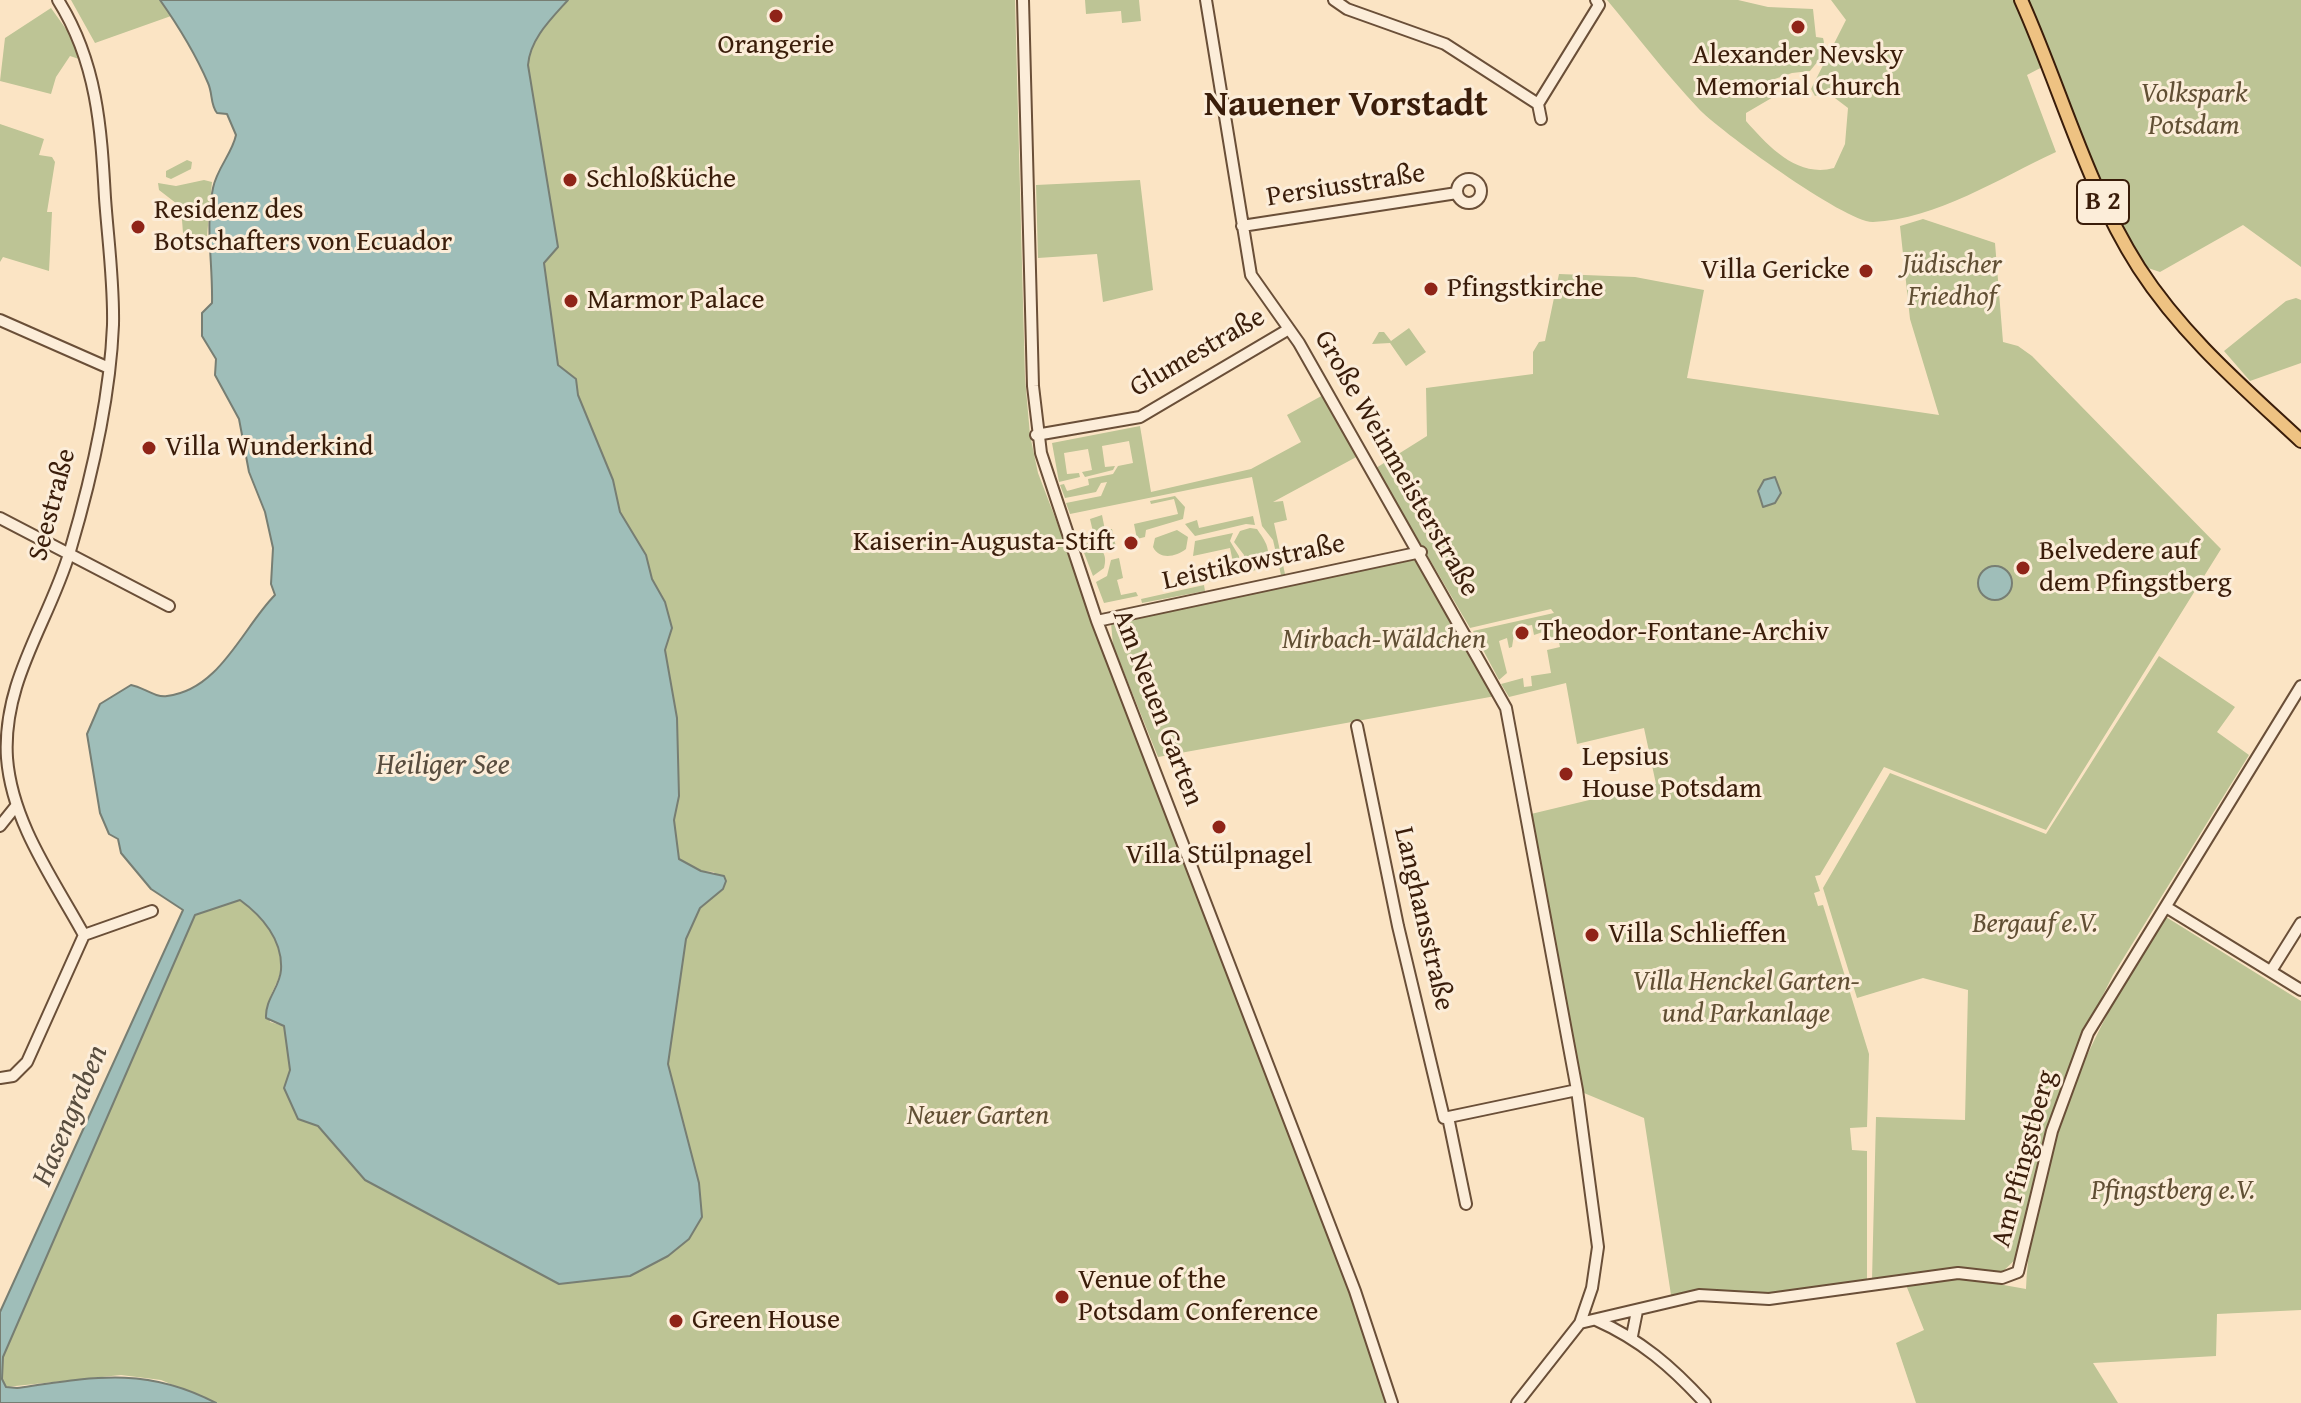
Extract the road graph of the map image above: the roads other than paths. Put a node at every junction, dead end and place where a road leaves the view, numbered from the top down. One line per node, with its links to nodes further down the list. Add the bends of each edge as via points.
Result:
1 (58, 0): 13 (street, Seestraße, via 88,59 103,155 112,308)
2 (1023, 0): 14 (street, Am Neuen Garten)
3 (1206, 0): 10 (street, Große Weinmeisterstraße)
4 (1334, 0): 7 (street, via 1445,44)
5 (2021, 0): 15 (main road, B 2, via 2090,175 2136,264 2178,322 2230,378)
6 (1598, 3): 7 (street)
7 (1538, 104): 8 (street)
8 (1541, 119)
9 (1457, 193): 10 (street, Persiusstraße)
10 (1242, 226): 12 (street, Große Weinmeisterstraße, via 1251,275)
11 (0, 320): 13 (street)
12 (1289, 329): 14 (street, Glumestraße, via 1140,417); 17 (street, Große Weinmeisterstraße)
13 (109, 368): 18 (street, Seestraße)
14 (1036, 435): 20 (street, Am Neuen Garten)
15 (2299, 435)
16 (0, 518): 18 (street)
17 (1421, 552): 20 (street, Leistikowstraße); 33 (street, Große Weinmeisterstraße, via 1504,701)
18 (69, 554): 19 (street); 23 (street, Seestraße, via 14,686)
19 (169, 606)
20 (1097, 621): 40 (street, Am Neuen Garten, via 1355,1291)
21 (2301, 686): 26 (street, Am Pfingstberg)
22 (1357, 726): 34 (street, Langhansstraße, via 1398,926 1444,1118)
23 (4, 756): 24 (street, Seestraße)
24 (16, 806): 25 (street); 29 (street, Seestraße)
25 (0, 826)
26 (2166, 907): 30 (street); 36 (street, Am Pfingstberg, via 2081,1048 2052,1131 2018,1272 2002,1278 1958,1273 1769,1299 1699,1295)
27 (152, 911): 29 (street)
28 (2301, 923): 30 (street)
29 (84, 935): 32 (street, via 27,1062 13,1076)
30 (2271, 971): 31 (street)
31 (2301, 990)
32 (0, 1078)
33 (1577, 1090): 34 (street); 38 (street, Große Weinmeisterstraße, via 1598,1247)
34 (1448, 1117): 35 (street, Langhansstraße)
35 (1466, 1204)
36 (1637, 1311): 37 (street, Am Pfingstberg); 39 (street)
37 (1596, 1320): 38 (street, Am Pfingstberg); 39 (street)
38 (1580, 1323): 41 (street, Große Weinmeisterstraße)
39 (1632, 1336): 42 (street, via 1669,1364)
40 (1392, 1403)
41 (1517, 1403)
42 (1705, 1403)

